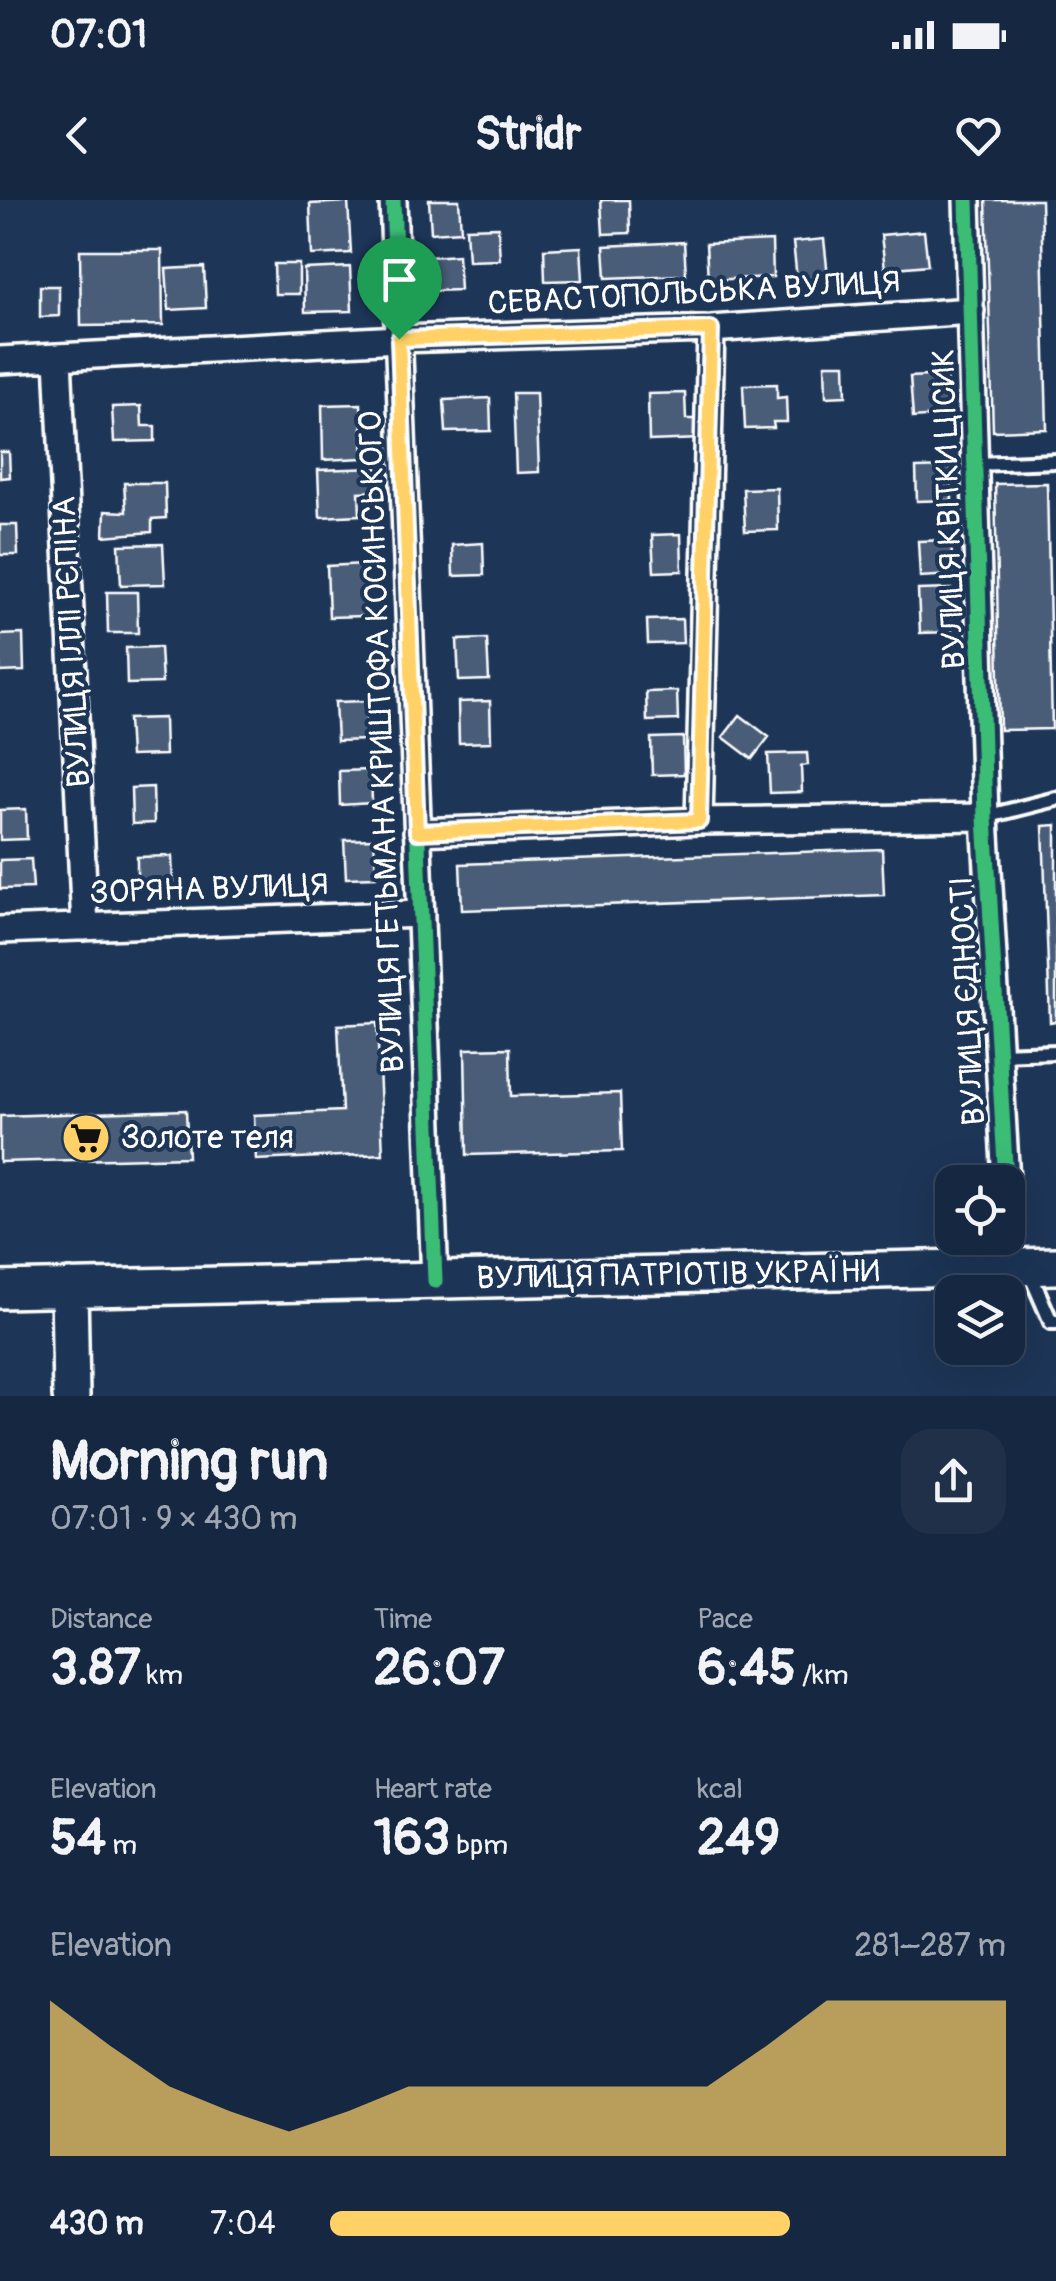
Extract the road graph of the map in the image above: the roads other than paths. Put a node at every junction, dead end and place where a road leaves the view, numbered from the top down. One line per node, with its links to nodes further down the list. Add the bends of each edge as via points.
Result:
1 (394, 200): 5 (street, ВУЛИЦЯ ГЕТЬМАНА КРИШТОФА КОСИНСЬКОГО)
2 (967, 200): 3 (street, ВУЛИЦЯ КВІТКИ ЦІСИК)
3 (971, 311): 4 (street, СЕВАСТОПОЛЬСЬКА ВУЛИЦЯ); 9 (street, ВУЛИЦЯ КВІТКИ ЦІСИК)
4 (711, 329): 5 (street, СЕВАСТОПОЛЬСЬКА ВУЛИЦЯ); 12 (street)
5 (399, 339): 6 (street, СЕВАСТОПОЛЬСЬКА ВУЛИЦЯ); 13 (street, ВУЛИЦЯ ГЕТЬМАНА КРИШТОФА КОСИНСЬКОГО)
6 (58, 358): 7 (street, СЕВАСТОПОЛЬСЬКА ВУЛИЦЯ); 15 (street, ВУЛИЦЯ ІЛЛІ РЄПІНА)
7 (0, 360)
8 (1056, 461): 9 (lane)
9 (975, 464): 11 (street, ВУЛИЦЯ КВІТКИ ЦІСИК)
10 (1056, 799): 11 (lane)
11 (985, 817): 12 (street); 18 (street, ВУЛИЦЯ ЄДНОСТІ)
12 (699, 821): 13 (street)
13 (417, 832): 14 (street, ВУЛИЦЯ ГЕТЬМАНА КРИШТОФА КОСИНСЬКОГО)
14 (421, 914): 15 (street, ЗОРЯНА ВУЛИЦЯ); 21 (street, ВУЛИЦЯ ГЕТЬМАНА КРИШТОФА КОСИНСЬКОГО)
15 (85, 927): 16 (street, ЗОРЯНА ВУЛИЦЯ)
16 (0, 930)
17 (1056, 1052): 18 (lane)
18 (998, 1054): 19 (street, ВУЛИЦЯ ЄДНОСТІ)
19 (1005, 1165)
20 (1031, 1267): 21 (main road, ВУЛИЦЯ ПАТРІОТІВ УКРАЇНИ); 24 (lane)
21 (435, 1281): 22 (main road, ВУЛИЦЯ ПАТРІОТІВ УКРАЇНИ)
22 (69, 1288): 23 (main road, ВУЛИЦЯ ПАТРІОТІВ УКРАЇНИ); 25 (main road)
23 (0, 1290)
24 (1056, 1322)
25 (72, 1396)

